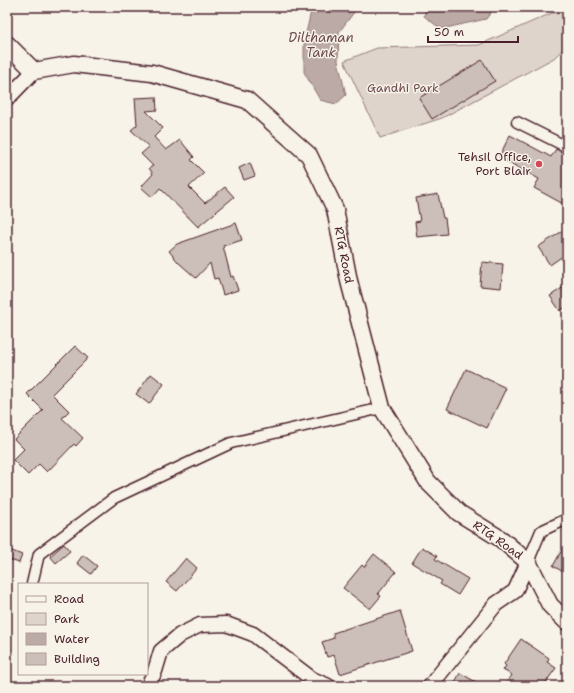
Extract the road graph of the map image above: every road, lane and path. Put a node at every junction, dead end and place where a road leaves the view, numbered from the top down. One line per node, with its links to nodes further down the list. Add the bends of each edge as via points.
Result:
1 (7, 44): 2 (main road)
2 (34, 71): 3 (street); 6 (main road, RTG Road, via 74,64 152,73 247,100 308,155 335,209 349,281)
3 (7, 99)
4 (517, 122): 5 (street)
5 (567, 147)
6 (382, 408): 8 (main road, RTG Road, via 428,482 459,513 501,539); 9 (street, via 231,443 114,498 39,554)
7 (567, 519): 8 (street, via 541,531)
8 (528, 562): 10 (main road, RTG Road, via 550,605); 14 (street, via 515,591 496,604)
9 (32, 583)
10 (567, 622)
11 (151, 670): 12 (street); 13 (street, via 161,651 180,635 200,625 226,624 253,634 312,679)
12 (148, 686)
13 (328, 686)
14 (430, 686)

